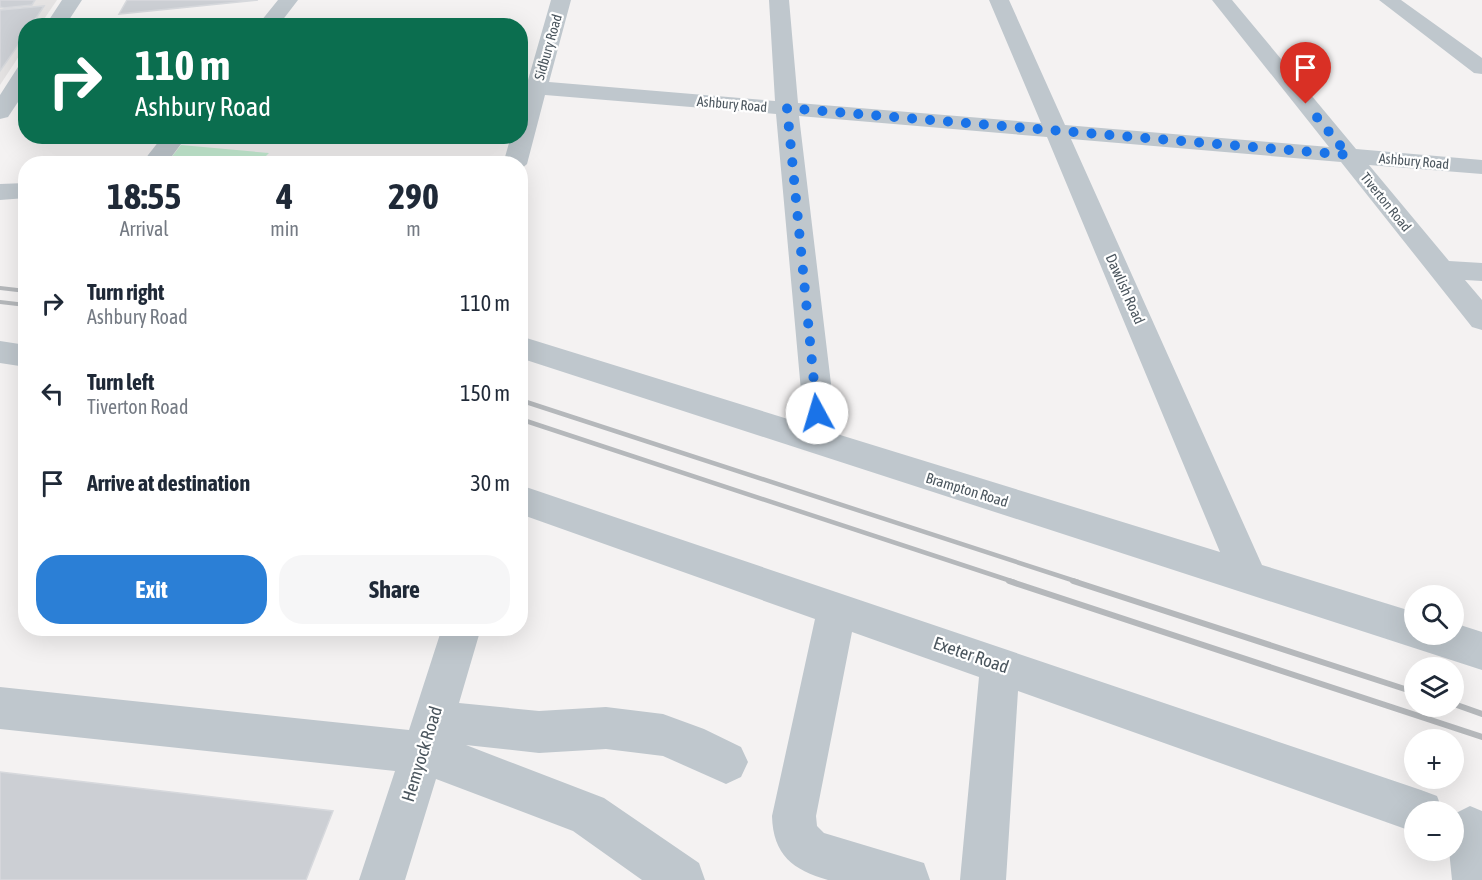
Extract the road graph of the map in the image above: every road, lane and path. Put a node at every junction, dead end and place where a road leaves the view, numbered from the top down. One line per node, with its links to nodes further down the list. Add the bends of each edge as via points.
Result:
1 (72, 0): 8 (street)
2 (288, 0): 9 (street)
3 (561, 0): 12 (street, Sidbury Road)
4 (778, 0): 13 (street)
5 (999, 0): 15 (street, Dawlish Road)
6 (1222, 0): 17 (street, Tiverton Road)
7 (1389, 0): 10 (street)
8 (60, 18)
9 (273, 18)
10 (1482, 68)
11 (18, 84): 14 (street)
12 (528, 87): 13 (street, Ashbury Road)
13 (787, 108): 15 (street, Ashbury Road); 26 (street)
14 (0, 112)
15 (1057, 132): 17 (street, Ashbury Road); 28 (street, Dawlish Road)
16 (169, 144): 18 (street)
17 (1348, 155): 19 (street, Ashbury Road); 20 (street, Tiverton Road)
18 (160, 156)
19 (1482, 167)
20 (1440, 269): 21 (street); 22 (street, Tiverton Road)
21 (1482, 272)
22 (1482, 320)
23 (528, 350): 26 (street, Brampton Road)
24 (0, 352): 25 (street)
25 (18, 355)
26 (822, 444): 28 (street, Brampton Road)
27 (528, 502): 29 (street, Exeter Road)
28 (1250, 579): 30 (street, Brampton Road)
29 (837, 608): 34 (street, Exeter Road); 42 (street, via 794,816 796,833 805,849 814,853)
30 (1404, 627)
31 (460, 636): 36 (street, Hemyock Road)
32 (1463, 645): 33 (street)
33 (1482, 651)
34 (1000, 665): 38 (street, Exeter Road); 43 (street)
35 (0, 708): 36 (street)
36 (428, 737): 37 (street, via 606,728 663,735); 40 (street, Hemyock Road); 41 (street, via 485,773 588,814)
37 (726, 762)
38 (1404, 806)
39 (1468, 828): 44 (street)
40 (382, 880)
41 (682, 880)
42 (907, 880)
43 (983, 880)
44 (1475, 880)

